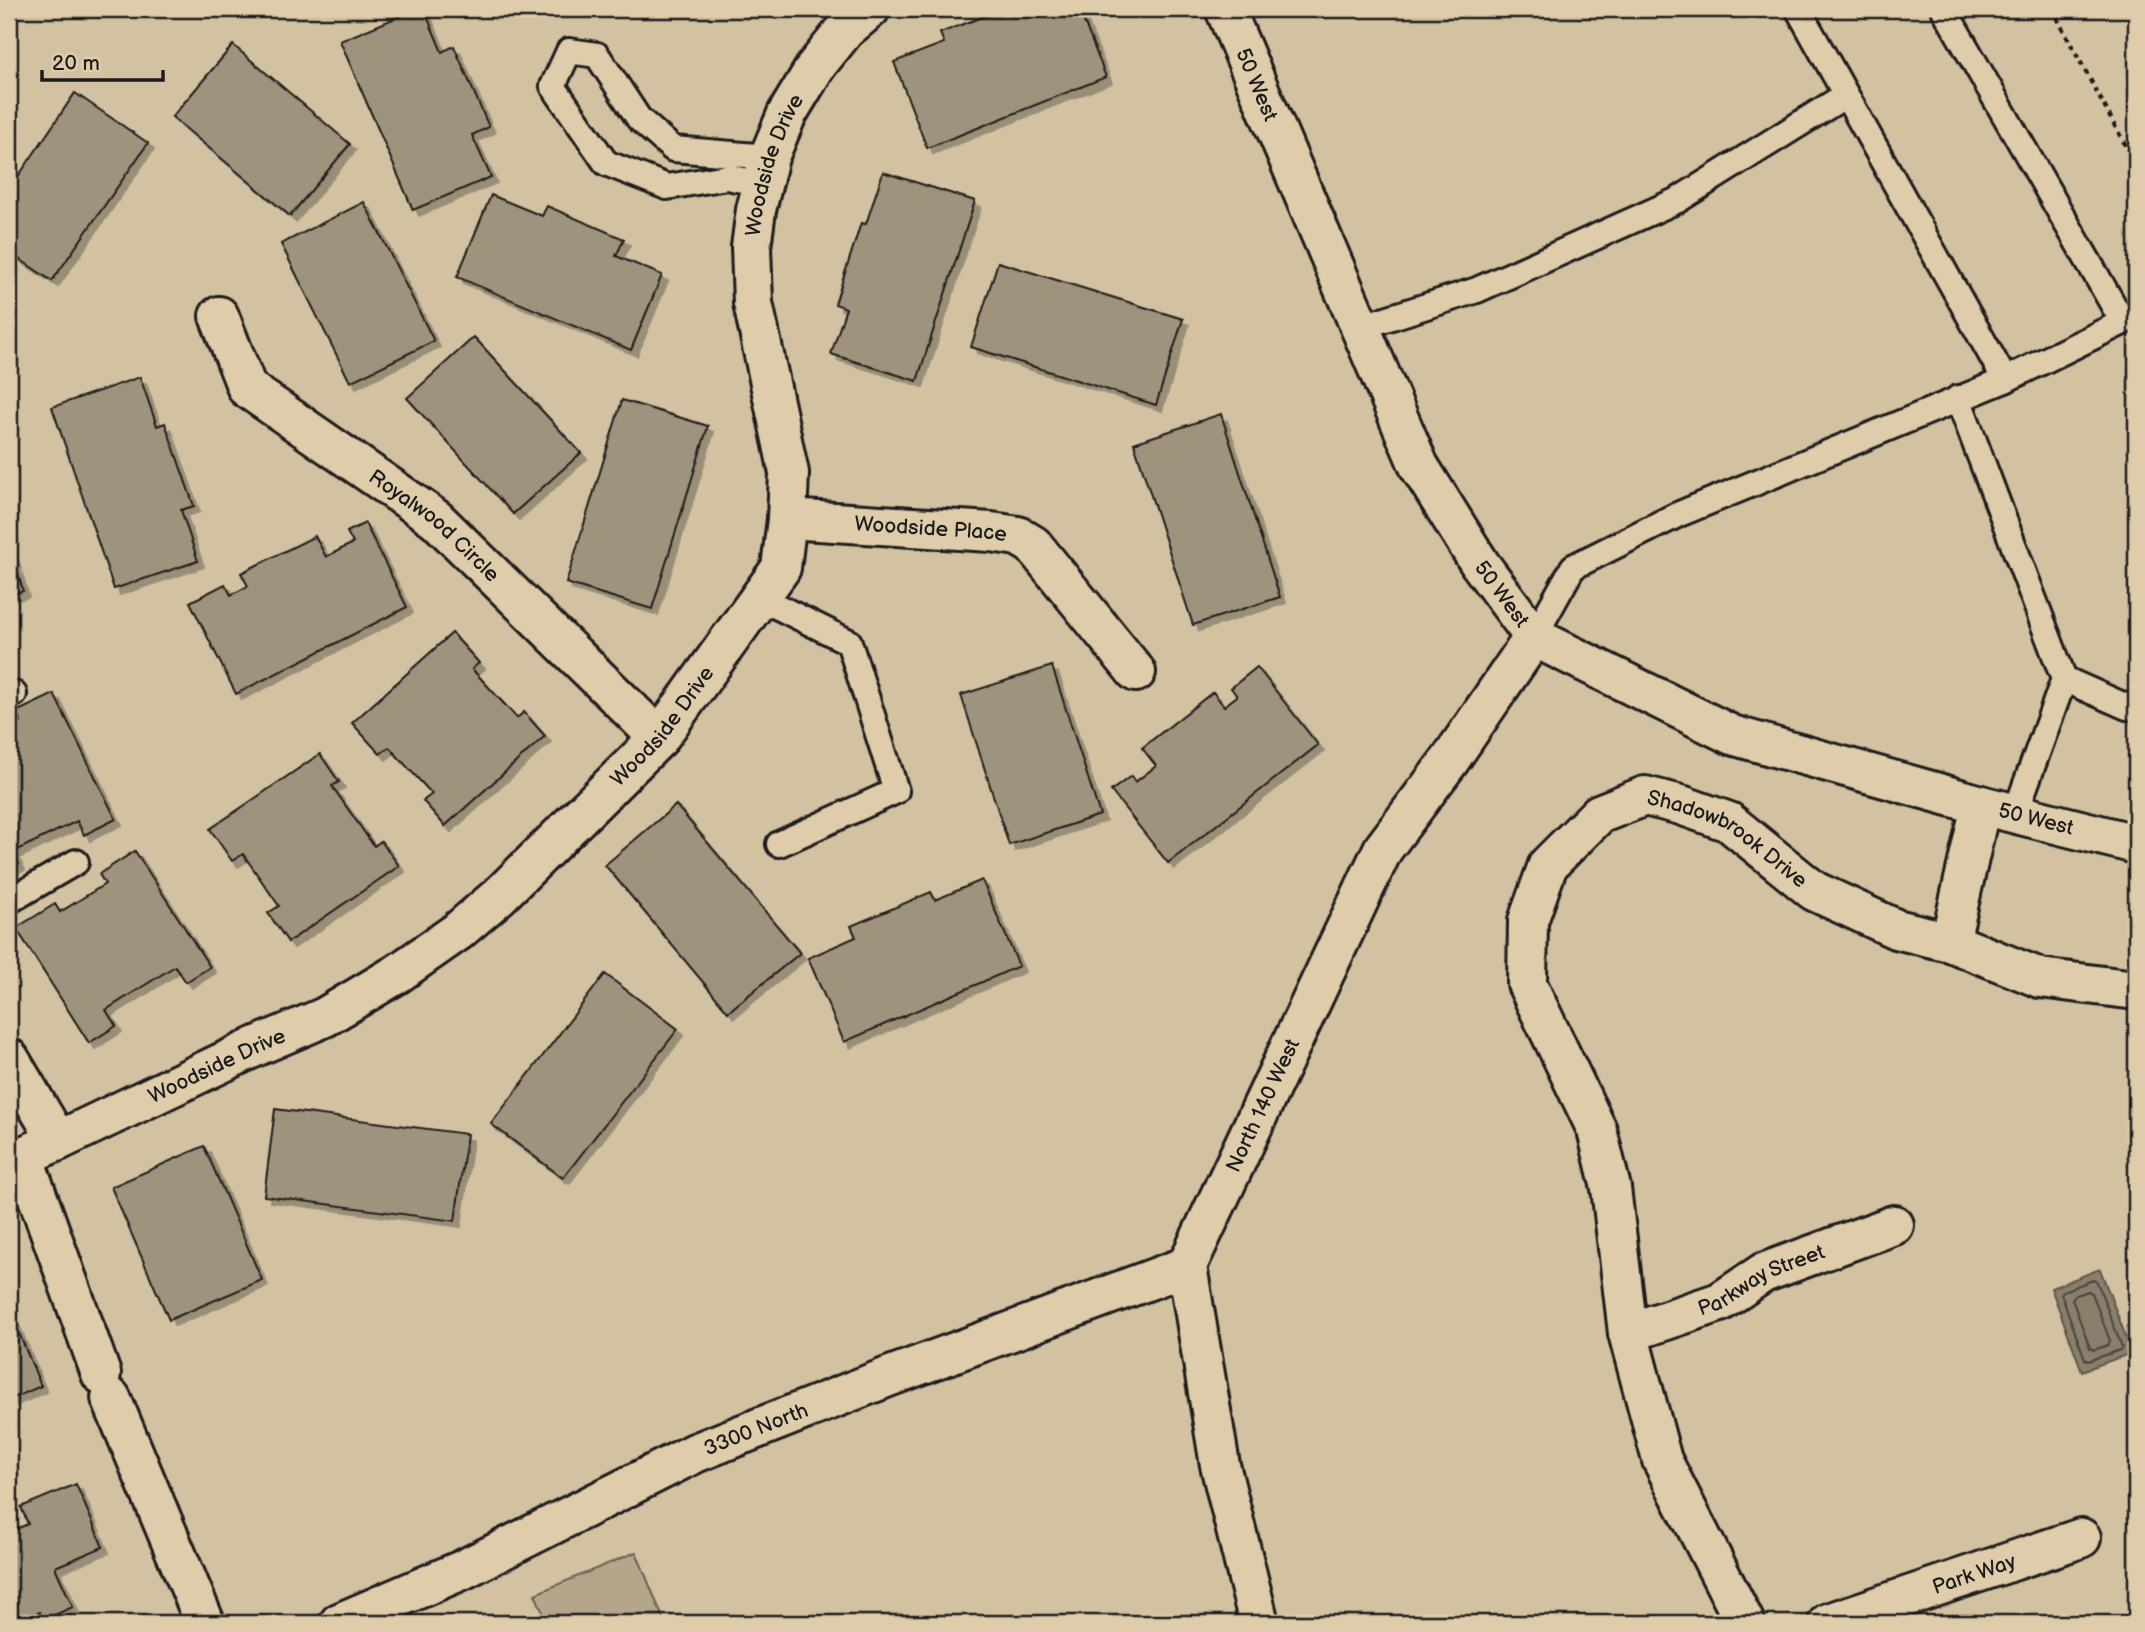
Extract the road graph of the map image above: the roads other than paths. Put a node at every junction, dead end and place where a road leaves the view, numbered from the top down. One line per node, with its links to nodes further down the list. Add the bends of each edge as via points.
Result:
1 (870, 9): 6 (street, Woodside Drive, via 845,30 816,66 787,114)
2 (1225, 9): 8 (street, 50 West)
3 (1798, 9): 5 (lane)
4 (1944, 9): 9 (lane, via 2123,322)
5 (1846, 95): 8 (lane, via 1678,200 1477,290); 9 (lane)
6 (766, 171): 6 (lane, via 673,149 639,119 597,55 569,51 553,86 606,163 667,187); 11 (street, Woodside Drive, via 751,247 752,303 789,472)
7 (219, 316): 17 (street, Royalwood Circle, via 247,388 436,519)
8 (1360, 327): 13 (street, 50 West, via 1419,466 1480,564)
9 (2005, 380): 10 (lane)
10 (1958, 398): 13 (lane, via 1677,515 1573,567); 15 (lane)
11 (788, 519): 12 (street, Woodside Drive, via 781,568); 14 (street, Woodside Place, via 1018,536 1033,545)
12 (760, 598): 17 (street, Woodside Drive); 19 (lane, via 849,642 896,791)
13 (1534, 637): 18 (street, 50 West, via 1732,735); 29 (street, North 140 West, via 1383,849)
14 (1136, 672)
15 (2064, 679): 16 (lane, via 2127,707); 18 (lane)
16 (2136, 706)
17 (659, 738): 26 (street, Woodside Drive, via 499,896 397,975 325,1017)
18 (1998, 810): 20 (street, 50 West); 23 (street)
19 (779, 844)
20 (2136, 844)
21 (76, 862): 22 (lane)
22 (9, 901)
23 (1950, 942): 24 (street, Shadowbrook Drive, via 2040,978); 30 (street, Shadowbrook Drive, via 1896,929 1814,891 1729,822 1645,796 1600,814 1548,865 1528,921 1527,984 1597,1130 1611,1188)
24 (2136, 990)
25 (9, 1058): 26 (street)
26 (58, 1141): 27 (street, Woodside Drive)
27 (16, 1159): 32 (street)
28 (1894, 1225): 30 (street, Parkway Street, via 1763,1273 1720,1302)
29 (1187, 1266): 33 (street, 3300 North, via 695,1453 462,1570); 34 (street, via 1220,1465)
30 (1628, 1334): 35 (street, Shadowbrook Drive, via 1662,1460)
31 (2081, 1538): 36 (street, Park Way)
32 (205, 1623)
33 (339, 1623)
34 (1259, 1623)
35 (1745, 1623)
36 (1828, 1623)

